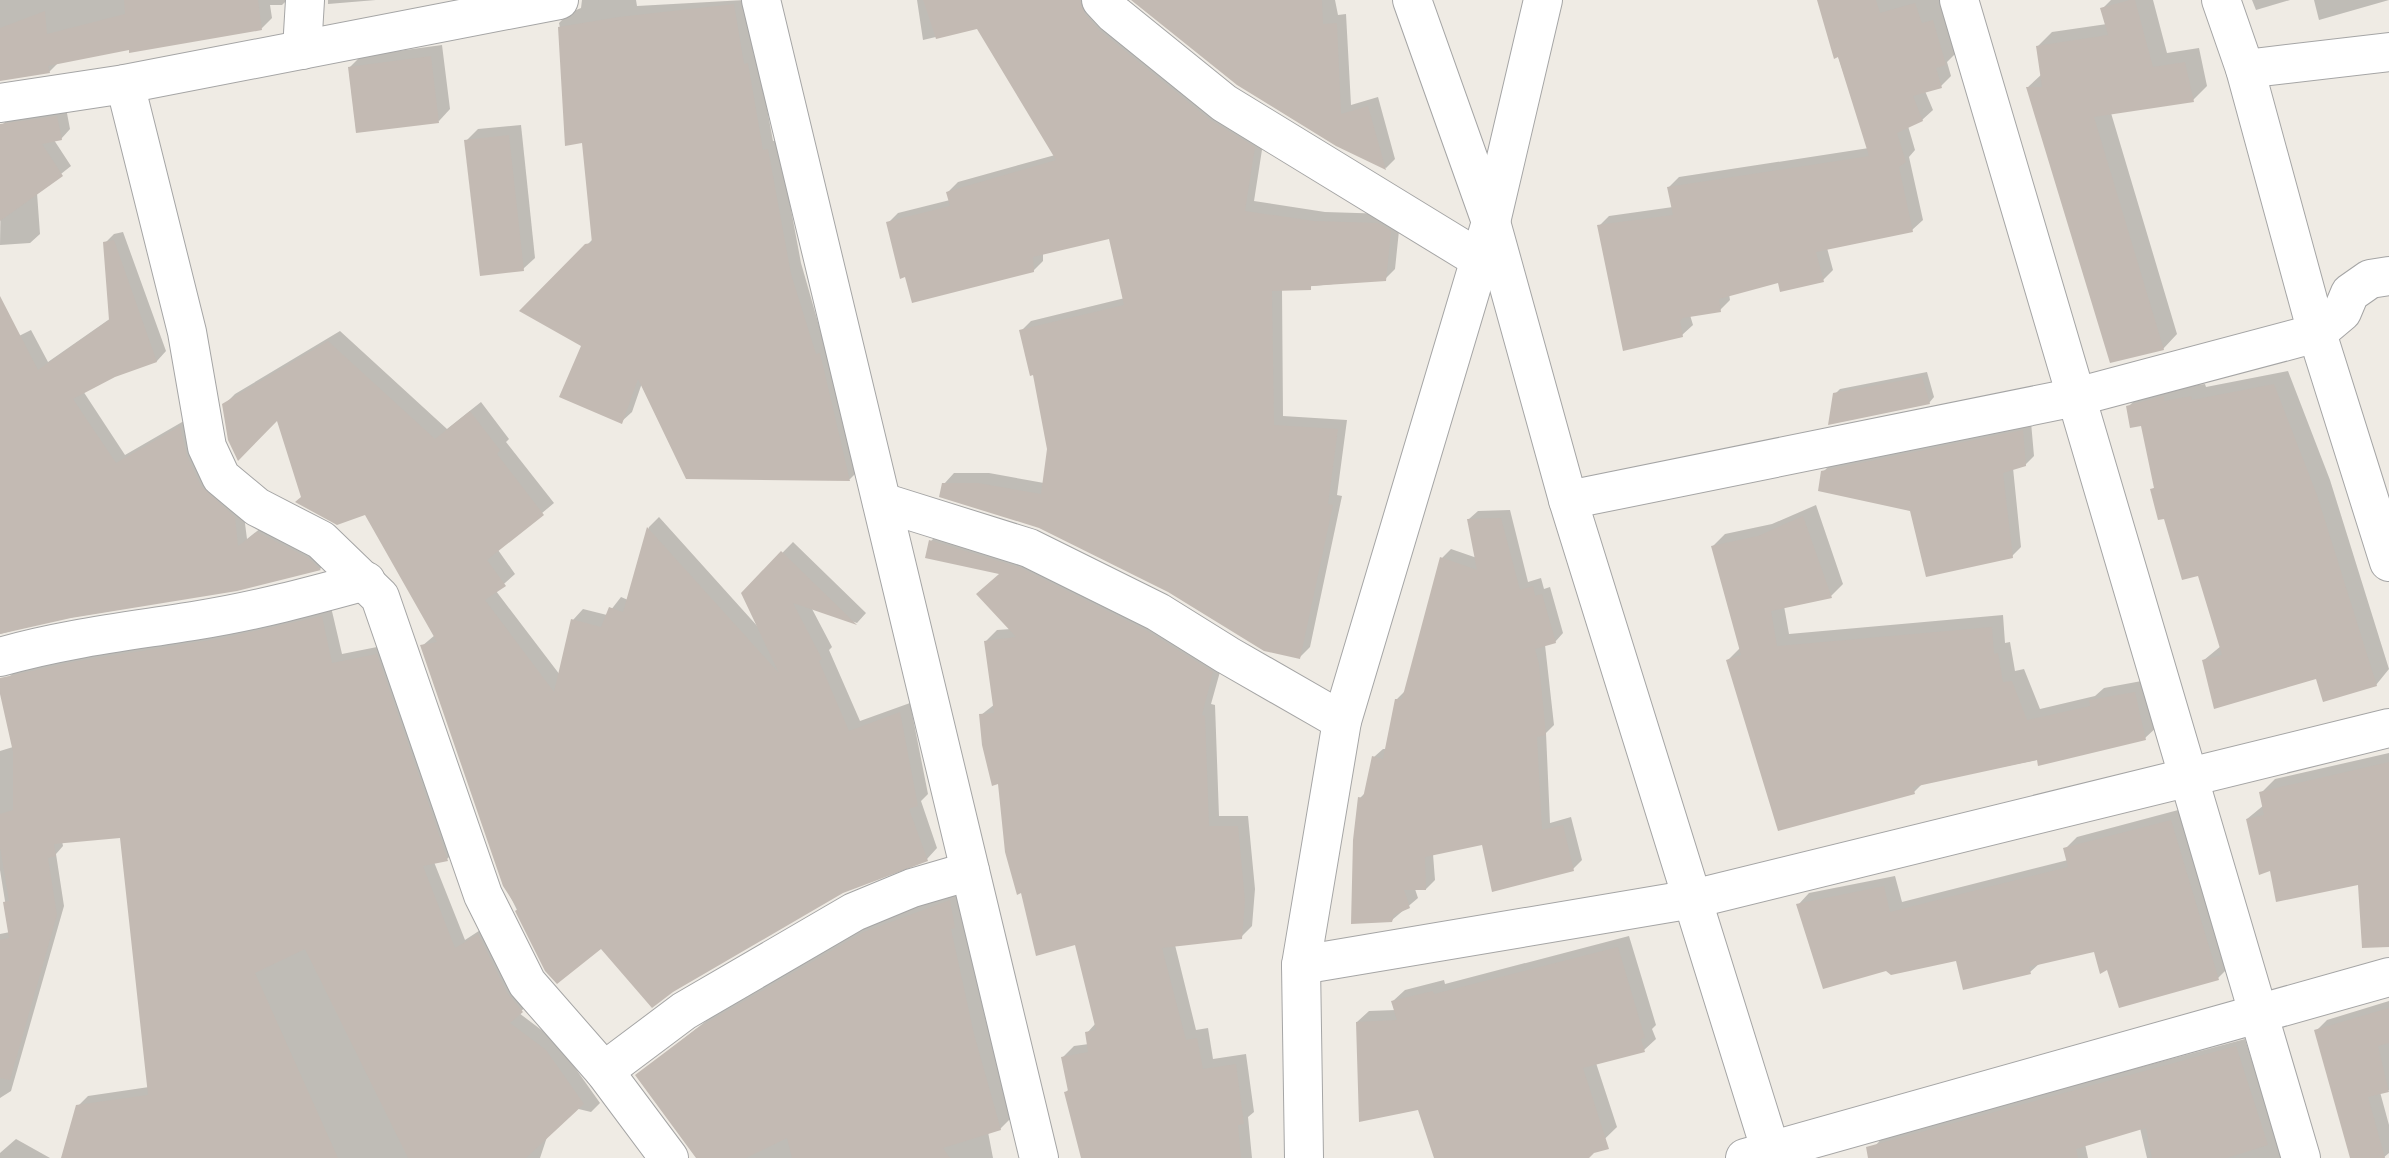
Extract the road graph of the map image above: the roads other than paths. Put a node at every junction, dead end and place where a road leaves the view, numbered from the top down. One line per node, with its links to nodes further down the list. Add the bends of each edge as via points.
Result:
1 (305, 0): 9 (street)
2 (559, 0): 9 (street)
3 (761, 0): 20 (street)
4 (1101, 0): 15 (street, via 1224,103)
5 (1412, 0): 14 (street)
6 (1543, 0): 14 (street)
7 (1959, 0): 18 (street)
8 (2221, 0): 11 (street)
9 (302, 50): 12 (street)
10 (2389, 52): 11 (street)
11 (2245, 69): 17 (street)
12 (125, 84): 13 (street); 22 (street, via 187,332 207,447 221,477 257,507 321,540)
13 (0, 103)
14 (1491, 222): 15 (street); 19 (street)
15 (1479, 259): 24 (street)
16 (2389, 276): 17 (street, via 2370,279 2350,293 2342,312)
17 (2317, 333): 18 (street); 21 (street)
18 (2076, 397): 19 (street); 26 (street)
19 (1568, 500): 28 (street)
20 (881, 502): 24 (street, via 1029,548 1158,612); 27 (street)
21 (2389, 562)
22 (366, 581): 23 (street, via 242,612 119,631); 32 (street, via 380,597 389,619 483,895 527,983)
23 (0, 657)
24 (1342, 721): 29 (street)
25 (2389, 728): 26 (street)
26 (2189, 778): 28 (street); 31 (street)
27 (970, 871): 32 (street, via 855,912 684,1011); 35 (street)
28 (1693, 899): 29 (street); 33 (street)
29 (1301, 965): 36 (street)
30 (2389, 977): 31 (street)
31 (2259, 1015): 33 (street); 37 (street)
32 (604, 1072): 34 (street)
33 (1763, 1156)
34 (670, 1158)
35 (1039, 1158)
36 (1304, 1158)
37 (2301, 1158)

